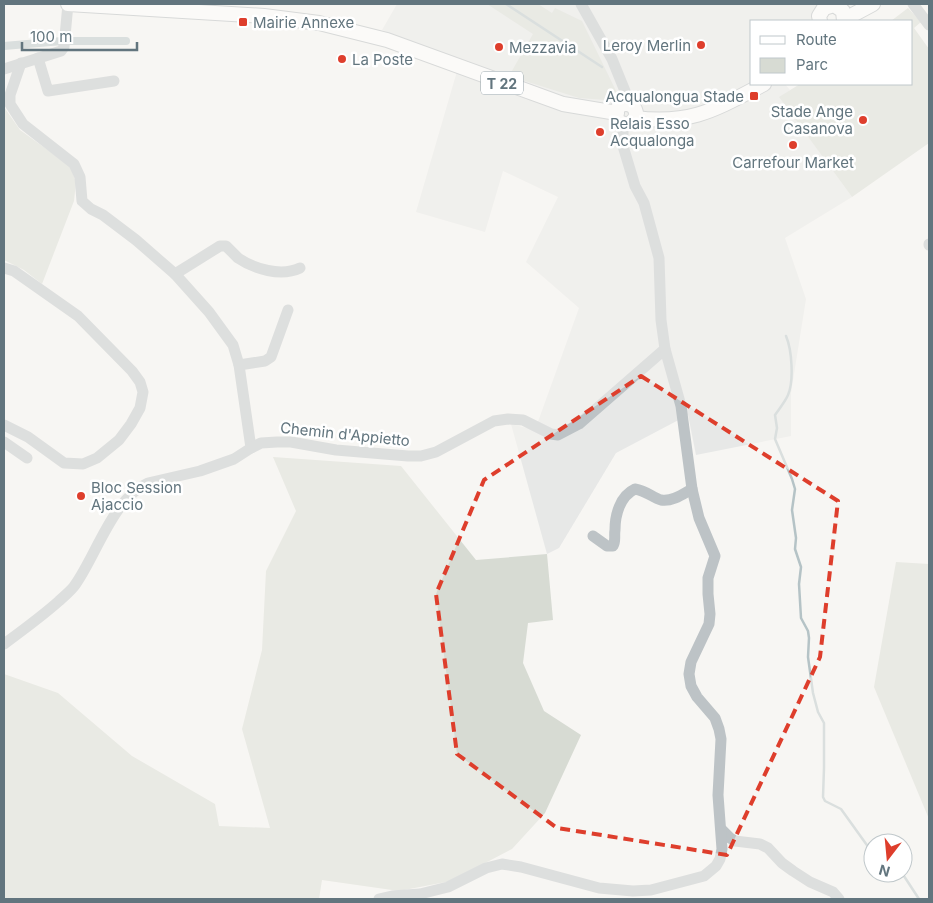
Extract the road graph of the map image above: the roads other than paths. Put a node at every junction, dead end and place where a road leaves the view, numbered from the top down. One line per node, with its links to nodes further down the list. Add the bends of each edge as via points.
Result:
1 (68, 4): 9 (street, via 62,51); 15 (main road, T 22, via 264,16 319,23 387,40 562,104)
2 (581, 4): 15 (street, via 612,58 626,91)
3 (858, 4): 6 (main road)
4 (873, 4): 6 (main road)
5 (913, 4): 8 (street)
6 (843, 16): 7 (main road, via 834,6 827,6 821,12)
7 (820, 20)
8 (929, 25)
9 (38, 58): 10 (street); 12 (street, via 48,91)
10 (20, 63): 11 (street); 18 (street, via 10,104 23,124 74,164 80,176 82,200 91,209 103,215)
11 (4, 69)
12 (114, 81)
13 (750, 83): 15 (main road, T 22, via 709,104)
14 (762, 85): 15 (main road, T 22, via 722,107 690,118 648,120)
15 (627, 114): 20 (street, via 623,146 659,258)
16 (4, 268): 22 (street, via 78,316 132,371 143,392 140,408 119,440 97,458 83,464 64,463 28,437)
17 (300, 268): 18 (street, via 273,272 262,269 239,258 226,246 220,246)
18 (175, 274): 21 (street, via 233,345)
19 (288, 310): 21 (street, via 271,357 266,361)
20 (665, 350): 24 (street, Chemin d'Appietto, via 579,424 558,435 523,420 508,419 488,423 436,452 421,456 336,450 291,442); 26 (street, via 681,406)
21 (240, 365): 24 (street)
22 (4, 425)
23 (4, 442): 25 (street)
24 (251, 448): 28 (street, Chemin d'Appietto, via 214,467 138,487 108,526 75,586 36,622)
25 (27, 458)
26 (692, 489): 27 (street, via 674,499 661,500 644,490 635,489 623,497 615,522 616,543 608,546); 29 (street, via 699,518 715,556 708,578 708,624 689,674 697,697 720,729 718,794)
27 (593, 536)
28 (4, 644)
29 (722, 830): 30 (street, via 722,849 716,866 704,876 651,890 599,888 502,864 486,868 448,887); 31 (street, via 735,841 768,848 793,871 833,892)
30 (379, 899)
31 (839, 899)

